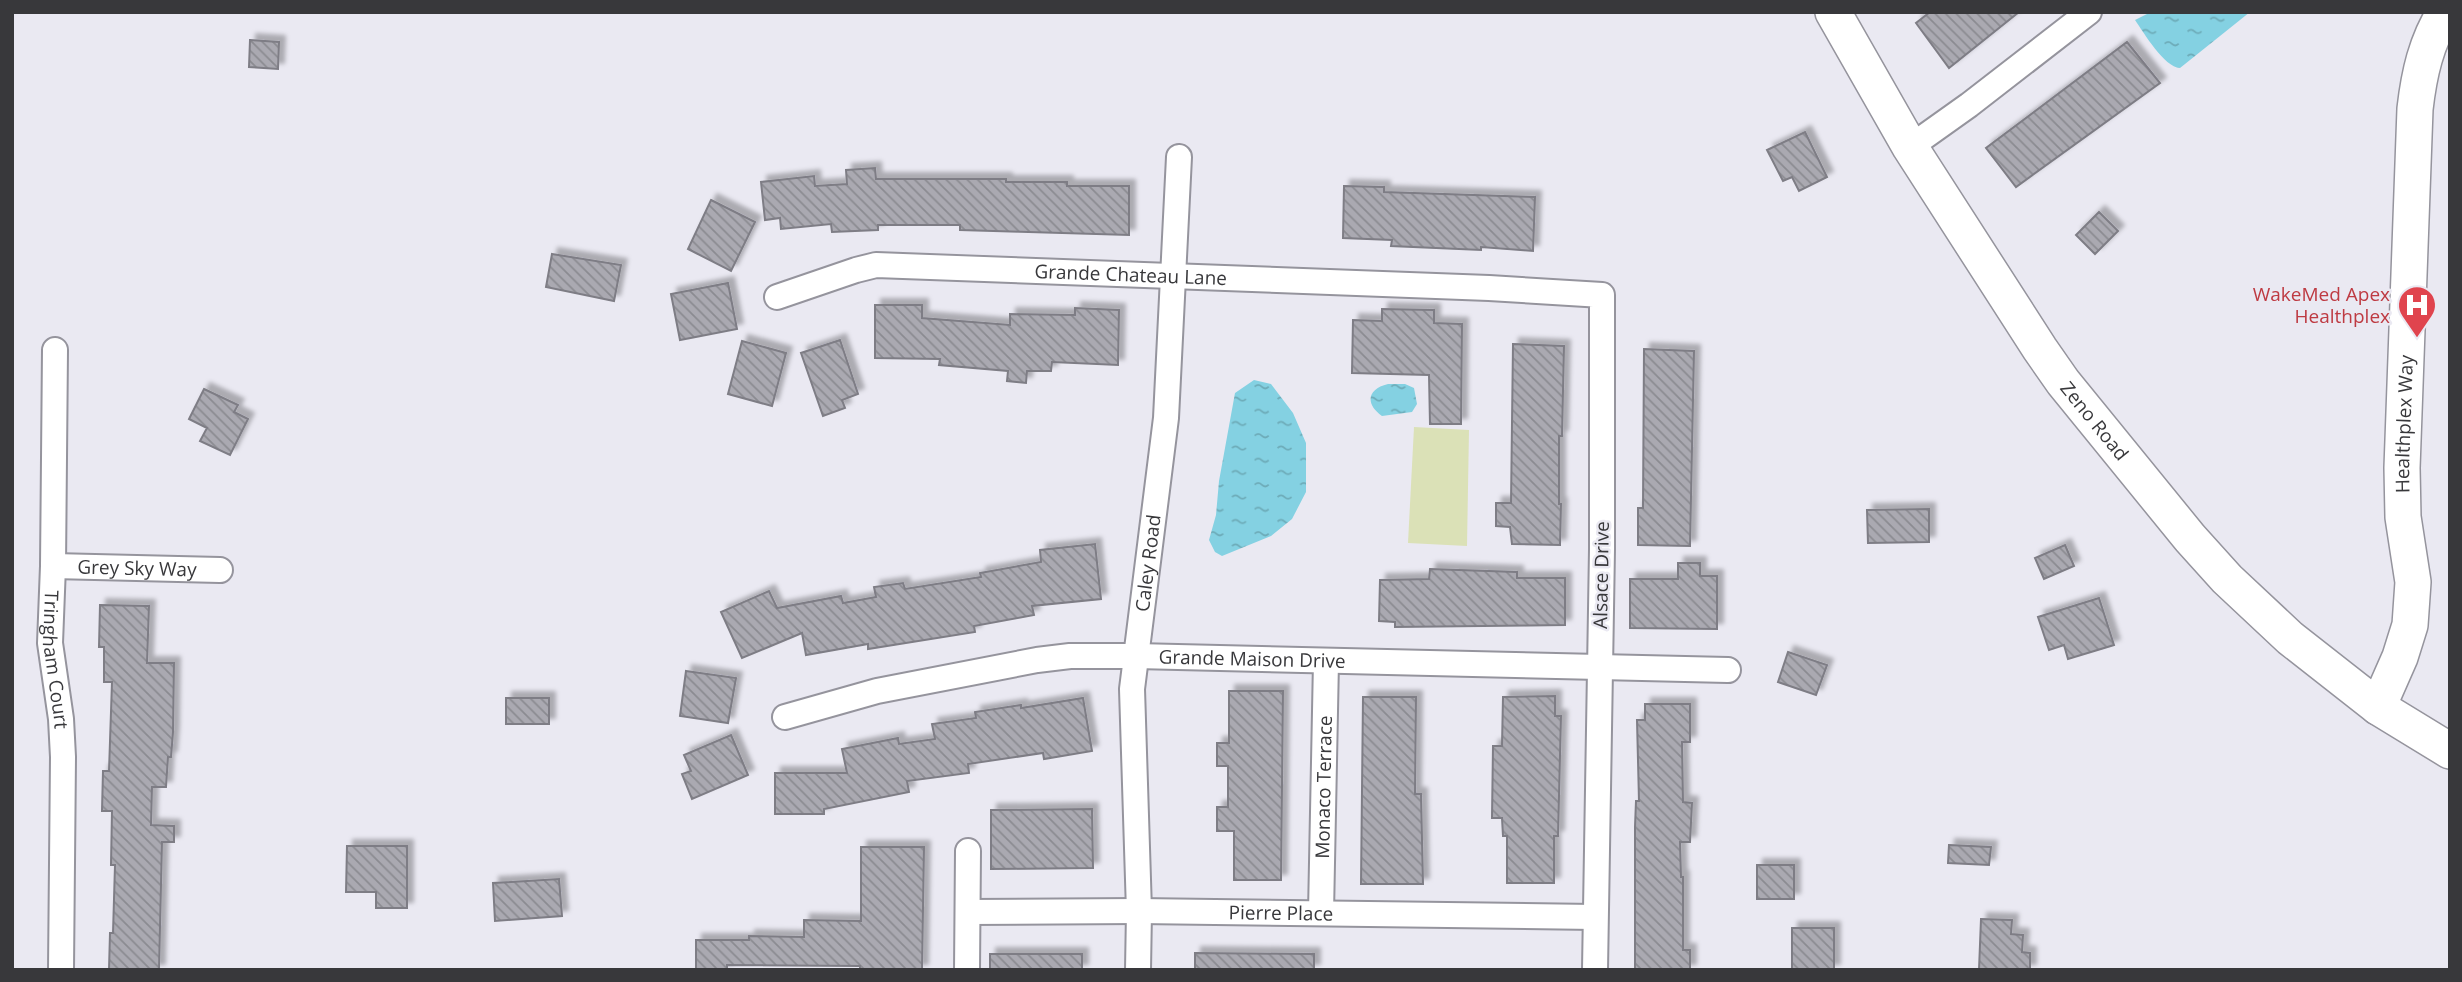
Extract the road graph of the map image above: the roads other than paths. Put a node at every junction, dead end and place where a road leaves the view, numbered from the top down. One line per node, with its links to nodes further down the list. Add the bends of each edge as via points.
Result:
1 (1833, 12): 4 (street, Zeno Road)
2 (2089, 12): 4 (street)
3 (2445, 12): 16 (street, Healthplex Way, via 2426,50 2415,109 2402,468 2403,517 2413,582 2410,625)
4 (1910, 146): 16 (street, Zeno Road, via 2063,382 2190,538 2259,610)
5 (1178, 157): 6 (street, Caley Road)
6 (1173, 276): 7 (street, Grande Chateau Lane); 8 (street, Grande Chateau Lane, via 876,265); 12 (street, Caley Road, via 1166,418)
7 (1489, 288): 14 (street, Alsace Drive, via 1602,295)
8 (777, 297)
9 (55, 350): 10 (street, Tringham Court)
10 (54, 566): 11 (street, Grey Sky Way); 24 (street, Tringham Court, via 50,643 63,758)
11 (220, 570)
12 (1136, 656): 13 (street, Grande Maison Drive); 17 (street, Grande Maison Drive, via 1037,660 877,691); 20 (street, Caley Road, via 1132,689)
13 (1326, 661): 14 (street, Grande Maison Drive); 22 (street, Monaco Terrace)
14 (1600, 668): 15 (street, Grande Maison Drive); 23 (street, Alsace Drive)
15 (1727, 670)
16 (2378, 707): 18 (street, Zeno Road)
17 (785, 717)
18 (2450, 751)
19 (968, 851): 21 (street)
20 (1139, 911): 21 (street, Pierre Place); 22 (street, Pierre Place); 26 (street, Caley Road)
21 (968, 912): 25 (street)
22 (1321, 913): 23 (street, Pierre Place)
23 (1595, 917): 27 (street, Alsace Drive)
24 (61, 970)
25 (967, 970)
26 (1138, 970)
27 (1595, 970)

